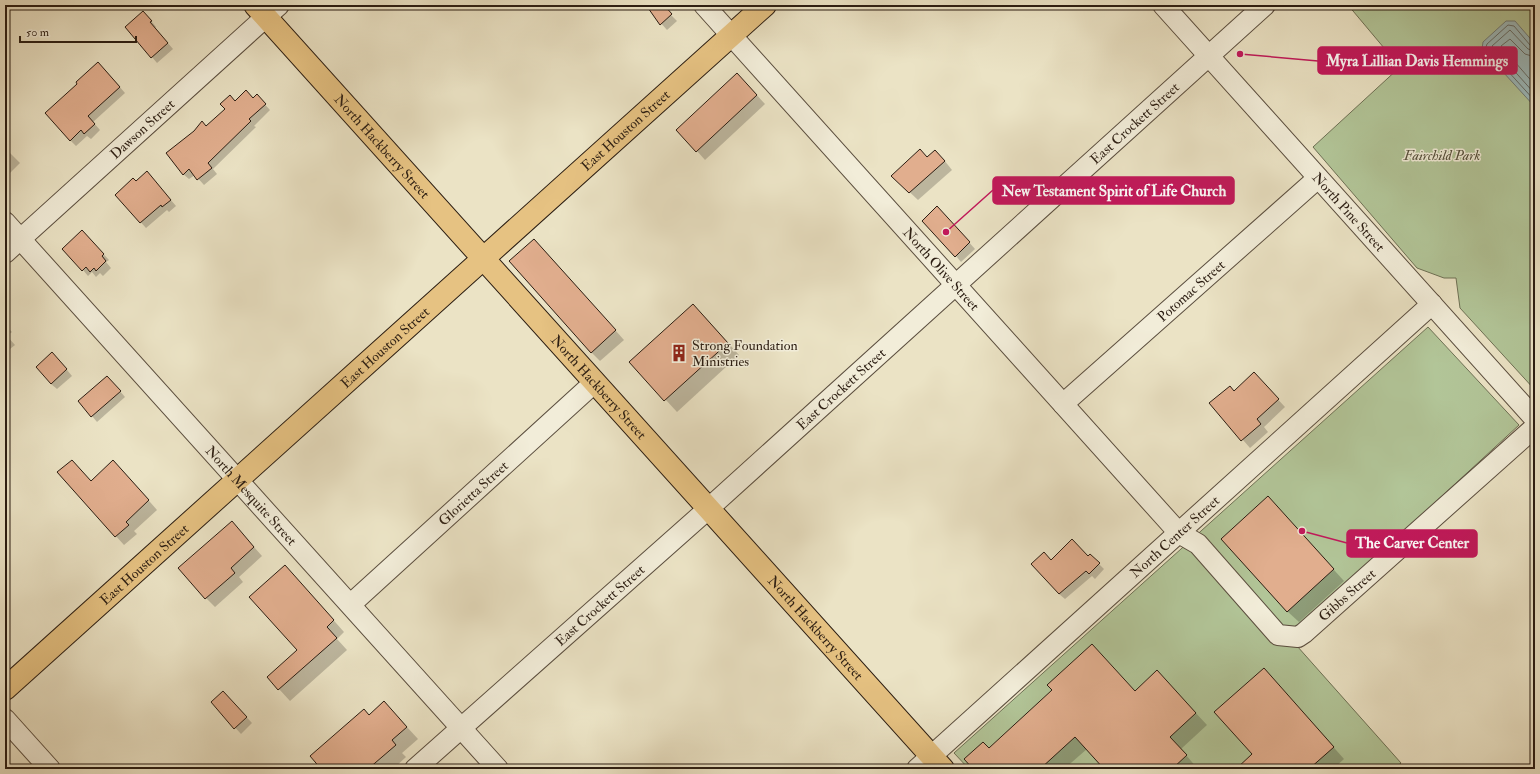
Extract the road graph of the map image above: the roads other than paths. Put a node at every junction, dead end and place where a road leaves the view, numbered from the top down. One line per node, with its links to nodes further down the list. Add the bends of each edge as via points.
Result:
1 (704, 5): 6 (street, North Olive Street)
2 (765, 5): 6 (main road, East Houston Street)
3 (1163, 5): 7 (street, North Pine Street)
4 (1265, 5): 7 (street, East Crockett Street)
5 (267, 9): 10 (street, Dawson Street); 12 (main road, North Hackberry Street)
6 (731, 35): 12 (main road, East Houston Street, via 553,193); 13 (street, North Olive Street)
7 (1209, 56): 8 (street, North Pine Street); 13 (street, East Crockett Street)
8 (1318, 178): 14 (street, North Pine Street); 16 (street, Potomac Street)
9 (5, 222): 10 (street, North Mesquite Street)
10 (21, 239): 11 (street, Dawson Street); 19 (street, North Mesquite Street)
11 (5, 253)
12 (484, 259): 15 (main road, North Hackberry Street); 19 (main road, East Houston Street)
13 (956, 285): 16 (street, North Olive Street); 20 (street, East Crockett Street)
14 (1432, 304): 17 (street, North Pine Street); 21 (street, North Center Street)
15 (595, 382): 20 (main road, North Hackberry Street); 22 (street, Glorietta Street)
16 (1063, 404): 21 (street, North Olive Street)
17 (1535, 419)
18 (1535, 427): 21 (street, Gibbs Street, via 1298,637 1278,635 1198,544)
19 (239, 480): 22 (street, North Mesquite Street); 23 (main road, East Houston Street)
20 (708, 509): 25 (street, East Crockett Street); 26 (main road, North Hackberry Street)
21 (1179, 533): 26 (street, North Center Street)
22 (351, 604): 25 (street, North Mesquite Street)
23 (5, 689)
24 (5, 718): 27 (street)
25 (459, 728): 28 (street, East Crockett Street); 29 (street, North Mesquite Street)
26 (930, 765)
27 (50, 769)
28 (415, 769)
29 (498, 769)

